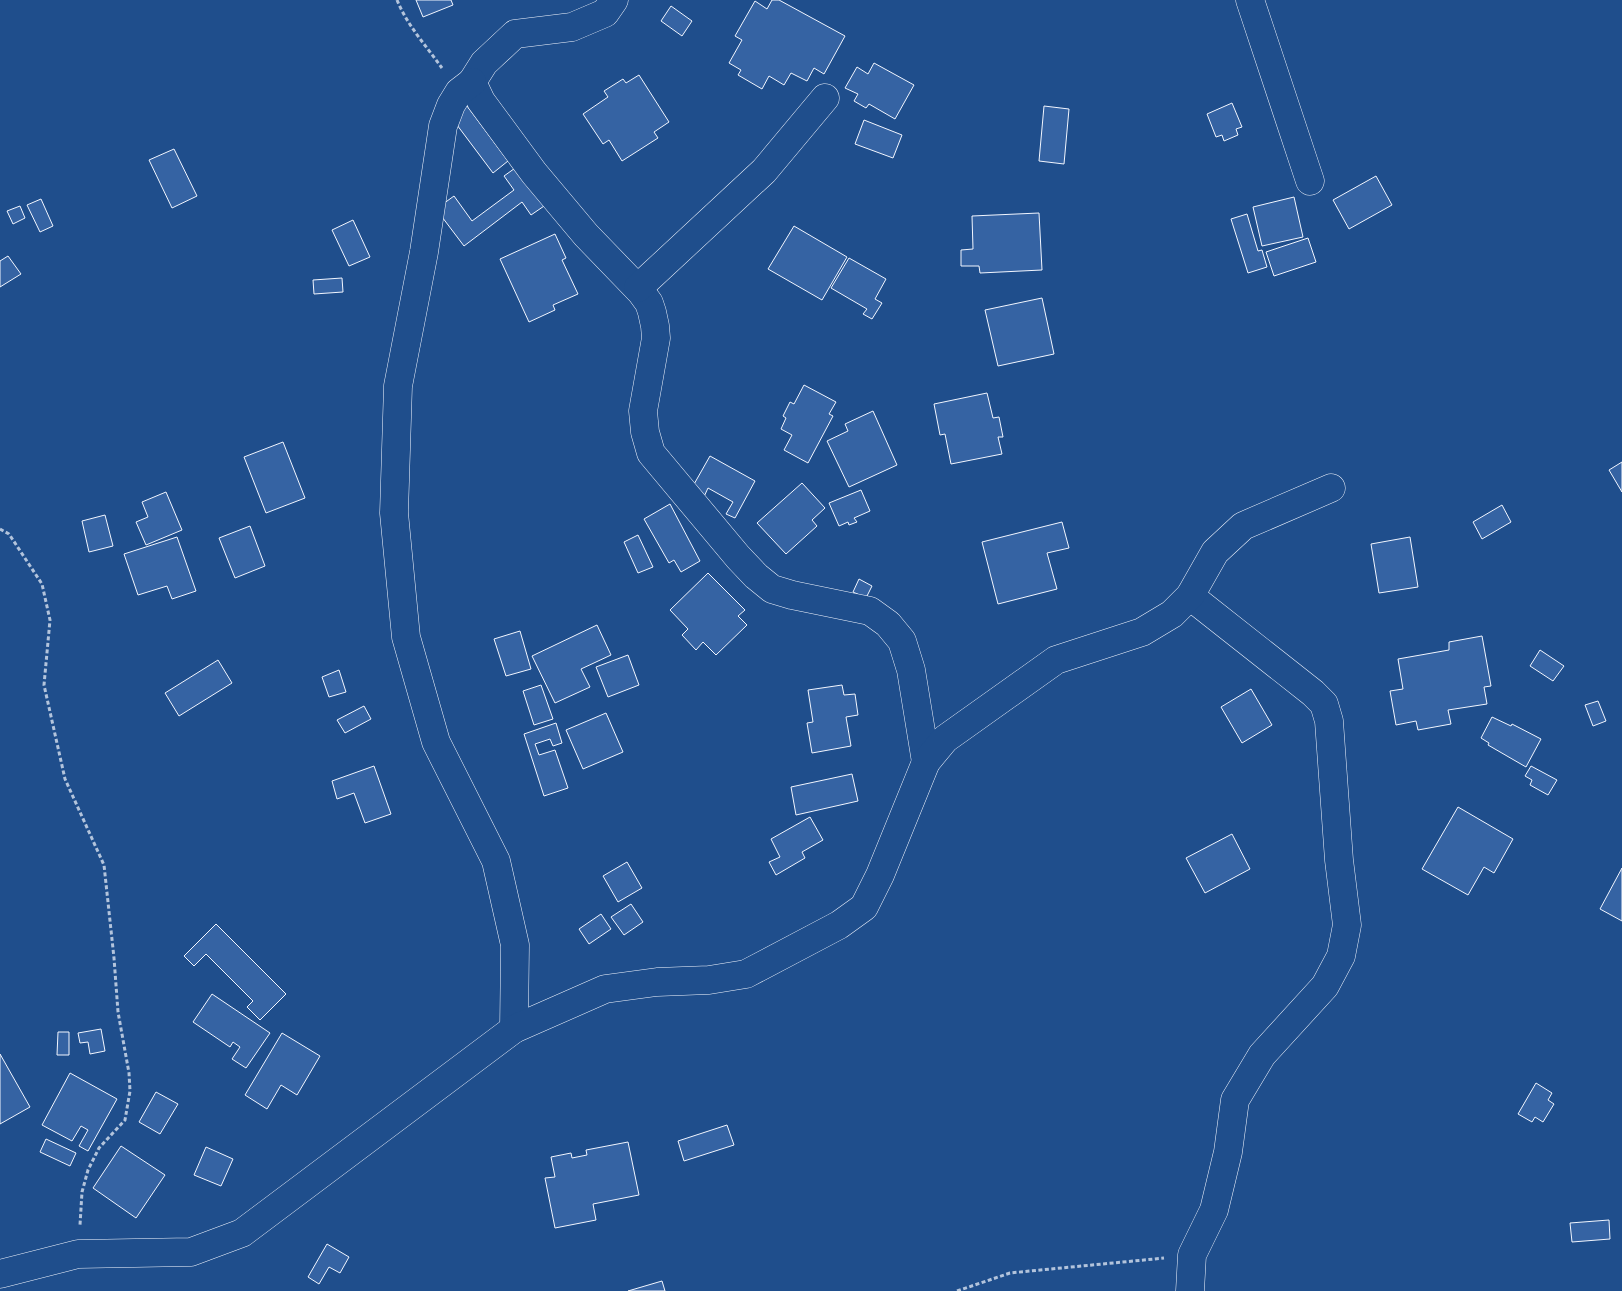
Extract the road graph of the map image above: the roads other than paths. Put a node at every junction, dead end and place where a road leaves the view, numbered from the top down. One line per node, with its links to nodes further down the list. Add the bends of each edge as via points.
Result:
1 (1250, 0): 5 (street)
2 (618, 1): 3 (street, via 606,13 572,27 515,34 484,63)
3 (466, 87): 6 (street, via 586,235); 10 (street, via 451,105 443,126 424,252 398,386 394,513 406,637 436,742 496,861 515,945)
4 (825, 98): 6 (street, via 764,171)
5 (1310, 181)
6 (638, 288): 9 (street, via 649,303 656,338 643,412 651,453 738,557 772,589 870,611 888,624 902,641 911,670)
7 (1331, 488): 8 (street, via 1244,526 1215,552)
8 (1190, 596): 9 (street, via 1172,614 1142,632 1056,660 945,739); 12 (street, via 1324,704 1329,721 1338,860 1347,925 1341,956 1325,986 1262,1055 1235,1100 1228,1152 1214,1210 1192,1256)
9 (926, 762): 10 (street, via 864,907 839,925 746,974 605,989)
10 (514, 1029): 11 (street, via 242,1233 191,1252 78,1254)
11 (0, 1274)
12 (1190, 1291)

